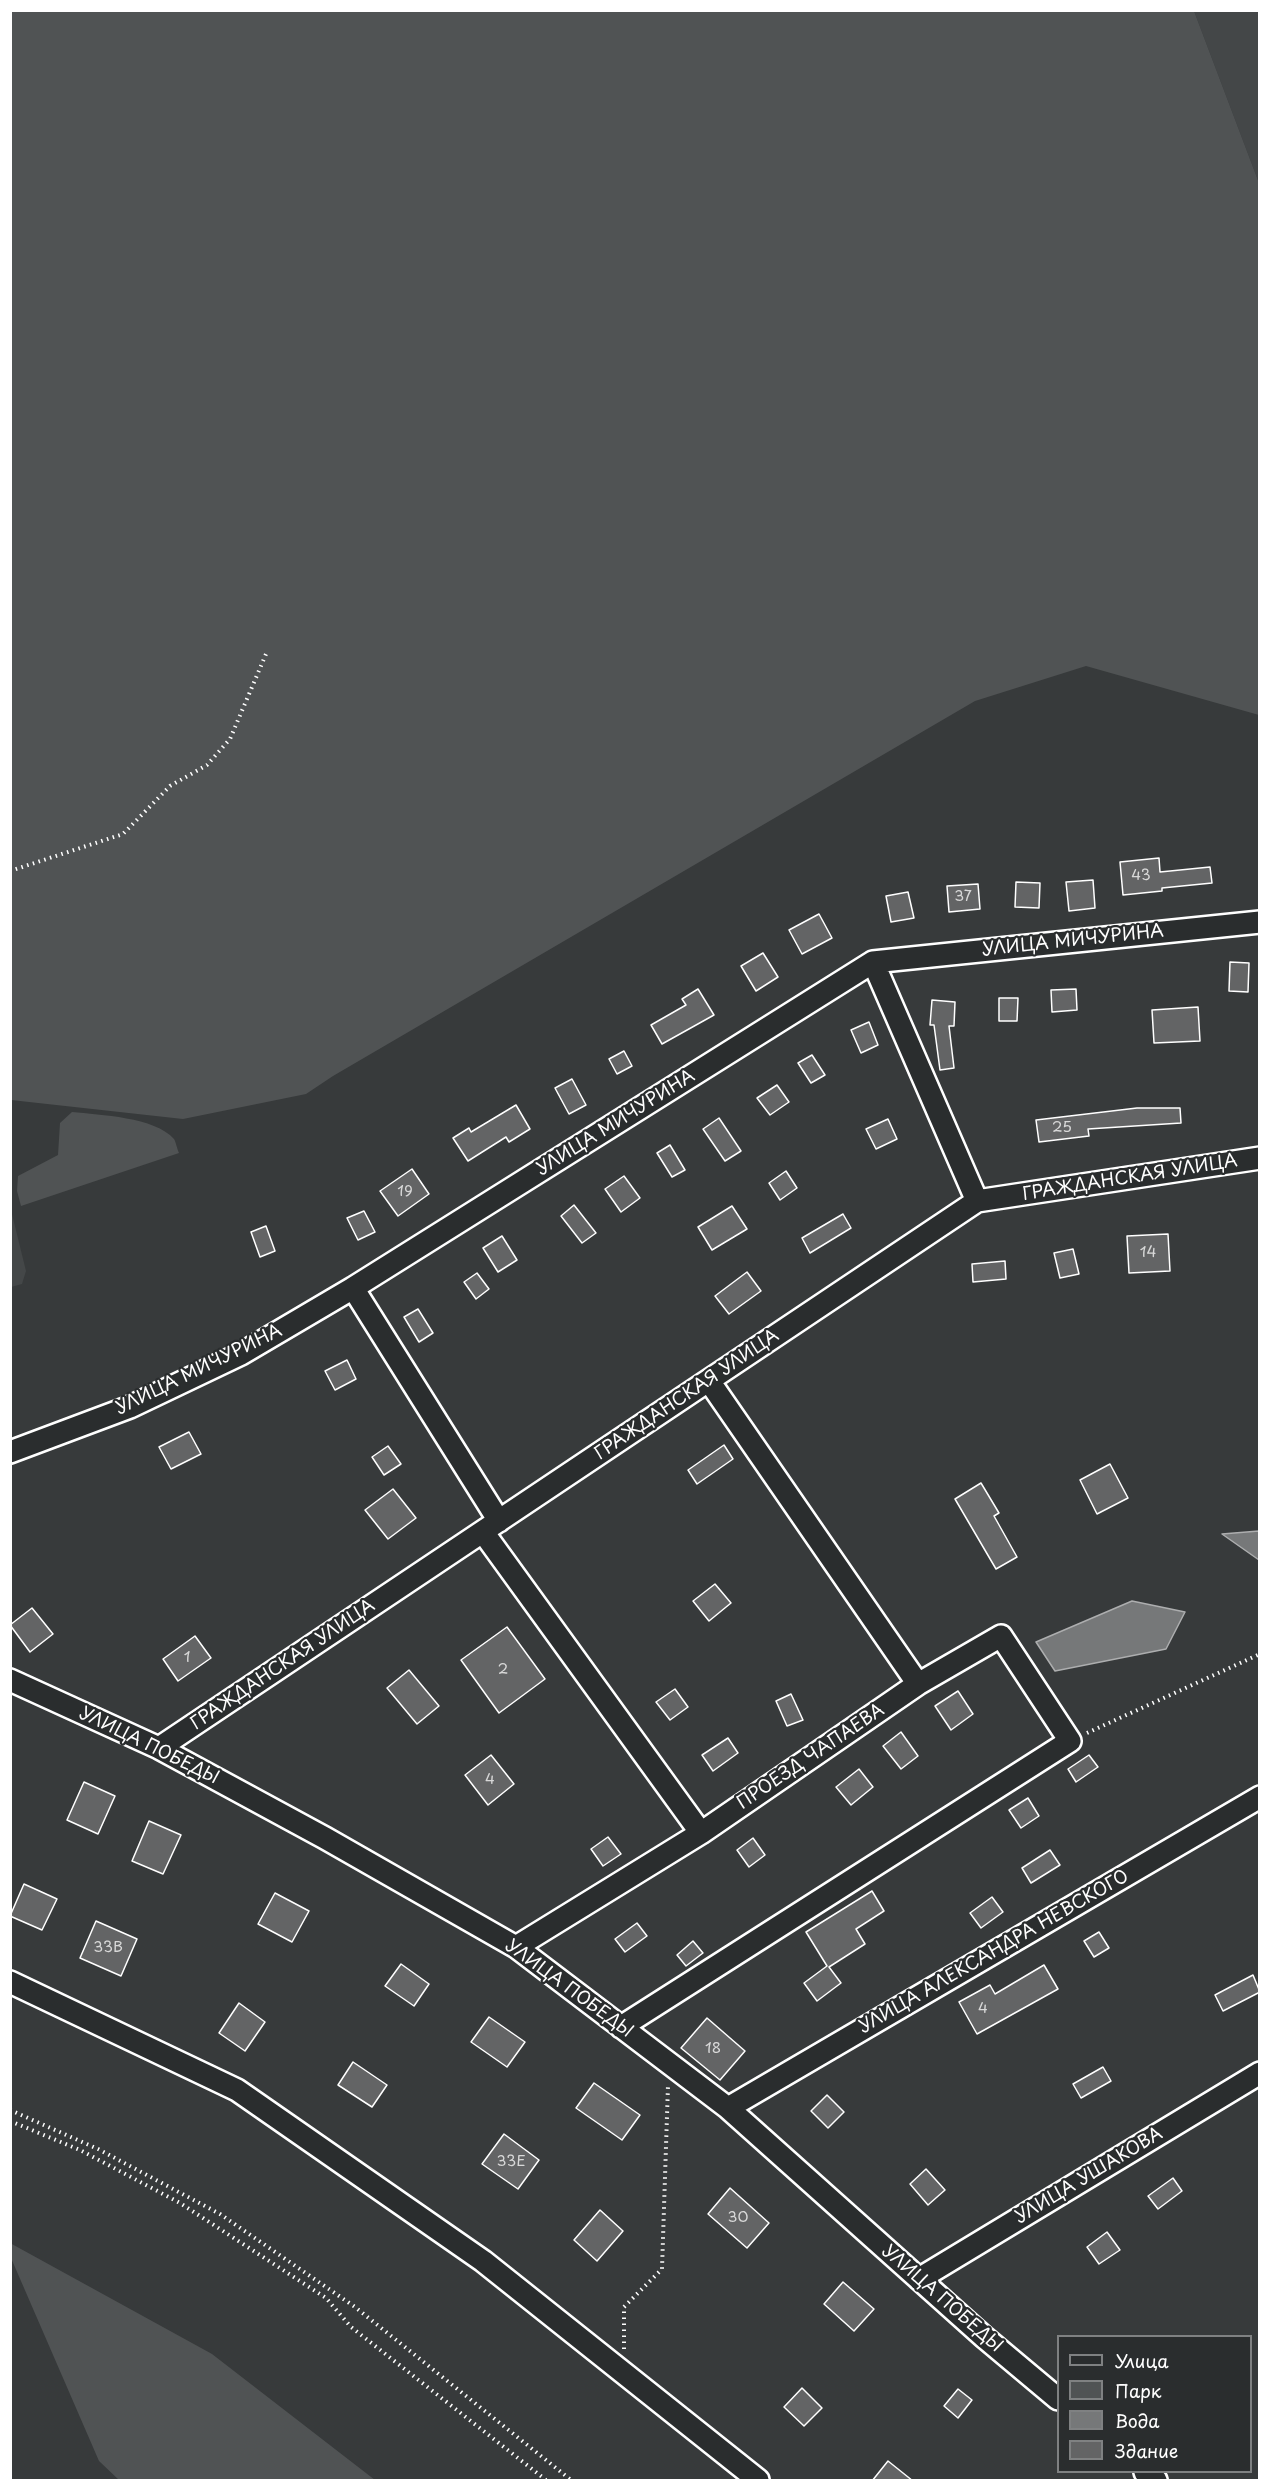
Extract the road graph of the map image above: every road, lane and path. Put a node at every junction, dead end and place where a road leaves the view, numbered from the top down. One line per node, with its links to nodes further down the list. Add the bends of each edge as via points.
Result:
1 (266, 654): 2 (path, via 230,739 207,765 170,786 123,834)
2 (10, 871)
3 (1260, 922): 4 (street, УЛИЦА МИЧУРИНА)
4 (873, 962): 6 (street); 7 (street, УЛИЦА МИЧУРИНА)
5 (1260, 1158): 6 (street, ГРАЖДАНСКАЯ УЛИЦА)
6 (977, 1201): 8 (street, ГРАЖДАНСКАЯ УЛИЦА)
7 (353, 1288): 9 (street, УЛИЦА МИЧУРИНА, via 240,1354 130,1407); 10 (street)
8 (709, 1381): 10 (street, ГРАЖДАНСКАЯ УЛИЦА); 13 (street)
9 (10, 1452)
10 (491, 1526): 15 (street, ГРАЖДАНСКАЯ УЛИЦА); 17 (street)
11 (1260, 1654): 14 (path)
12 (10, 1680): 15 (street, УЛИЦА ПОБЕДЫ)
13 (918, 1684): 14 (street, ПРОЕЗД ЧАПАЕВА, via 1001,1636); 17 (street, ПРОЕЗД ЧАПАЕВА)
14 (1070, 1741): 20 (street)
15 (159, 1748): 18 (street, УЛИЦА ПОБЕДЫ)
16 (1260, 1797): 23 (street, УЛИЦА АЛЕКСАНДРА НЕВСКОГО)
17 (701, 1833): 18 (street, ПРОЕЗД ЧАПАЕВА)
18 (516, 1947): 20 (street, УЛИЦА ПОБЕДЫ)
19 (10, 1982): 27 (street, via 237,2090 483,2261)
20 (621, 2027): 21 (street, УЛИЦА ПОБЕДЫ)
21 (668, 2063): 23 (street, УЛИЦА ПОБЕДЫ); 27 (path, via 662,2269 624,2307)
22 (1260, 2073): 26 (street, УЛИЦА УШАКОВА)
23 (728, 2108): 26 (street, УЛИЦА ПОБЕДЫ)
24 (10, 2110): 30 (path, via 98,2149 220,2214 355,2307)
25 (10, 2121): 29 (path, via 80,2150 180,2203 326,2298 351,2327)
26 (919, 2279): 28 (street, УЛИЦА ПОБЕДЫ)
27 (625, 2375): 31 (street)
28 (1057, 2397)
29 (546, 2481)
30 (571, 2481)
31 (758, 2481)

